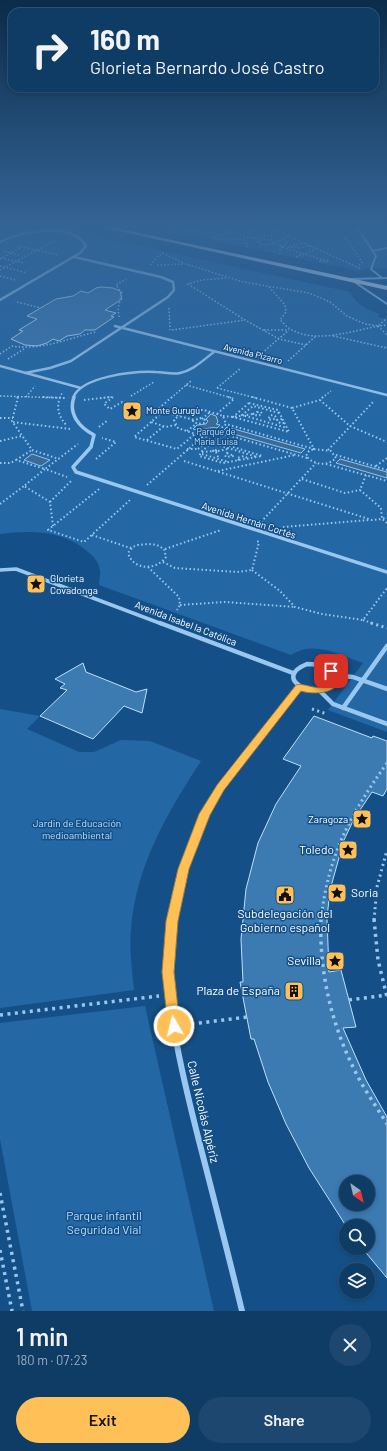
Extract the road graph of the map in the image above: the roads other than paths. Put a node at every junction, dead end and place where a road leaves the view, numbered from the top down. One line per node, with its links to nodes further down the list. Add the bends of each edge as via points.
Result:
1 (20, 288): 4 (street)
2 (174, 288): 7 (street, via 168,297)
3 (362, 288): 5 (lane)
4 (0, 300)
5 (387, 304)
6 (115, 326): 7 (street, Avenida Pizarro)
7 (122, 327): 8 (street, Avenida Pizarro); 10 (street, via 71,361)
8 (214, 352): 11 (street, via 189,371 169,374 127,374 93,382); 12 (street, Avenida Pizarro)
9 (0, 366): 10 (street)
10 (25, 373): 11 (street)
11 (82, 388): 14 (street, Avenida Hernán Cortés, via 73,398 73,416 94,435 91,447 73,467 76,472)
12 (387, 395)
13 (0, 569): 16 (street, Avenida Isabel la Católica, via 16,570 73,590)
14 (387, 572)
15 (387, 646): 18 (street)
16 (293, 673): 17 (street, via 300,666 313,664 326,667); 19 (street, via 293,680)
17 (334, 675): 18 (street); 21 (street, via 332,685)
18 (363, 680): 20 (street); 22 (street)
19 (299, 687): 21 (street); 24 (street, Calle Nicolás Alpériz, via 243,757 205,814 177,895 169,950 170,995 185,1083)
20 (387, 689)
21 (320, 691): 22 (street, via 333,704)
22 (343, 708): 23 (street)
23 (387, 724)
24 (242, 1311)

